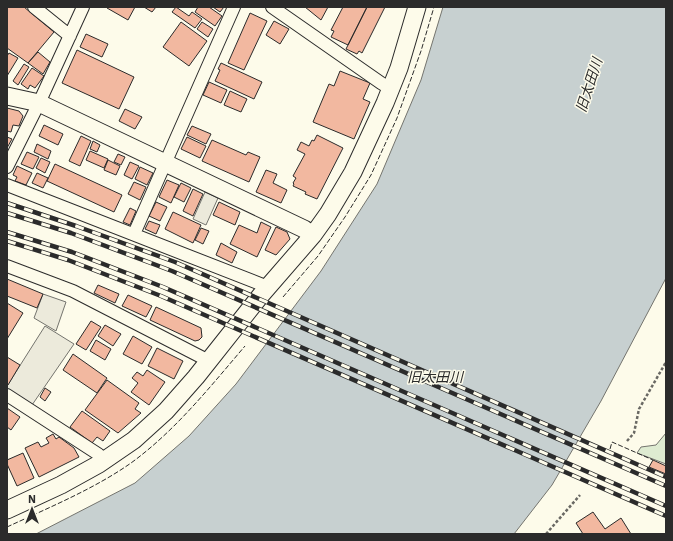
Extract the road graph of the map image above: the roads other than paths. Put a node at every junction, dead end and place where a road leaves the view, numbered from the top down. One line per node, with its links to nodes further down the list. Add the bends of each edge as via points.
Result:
1 (34, 7): 6 (street)
2 (83, 7): 6 (street)
3 (234, 7): 10 (street)
4 (272, 7): 7 (street)
5 (417, 7): 7 (street)
6 (70, 36): 9 (street)
7 (391, 89): 14 (street, via 353,172)
8 (7, 96): 9 (street)
9 (39, 103): 10 (street); 11 (street)
10 (167, 162): 13 (street); 14 (street, via 304,229)
11 (7, 167)
12 (7, 185): 13 (street)
13 (134, 234): 16 (street)
14 (313, 236): 16 (street)
15 (7, 266): 17 (street, via 74,291)
16 (268, 287): 17 (street)
17 (209, 361): 19 (street, via 166,411 134,440)
18 (7, 395): 19 (street)
19 (104, 460): 20 (street, via 61,485)
20 (7, 510)

